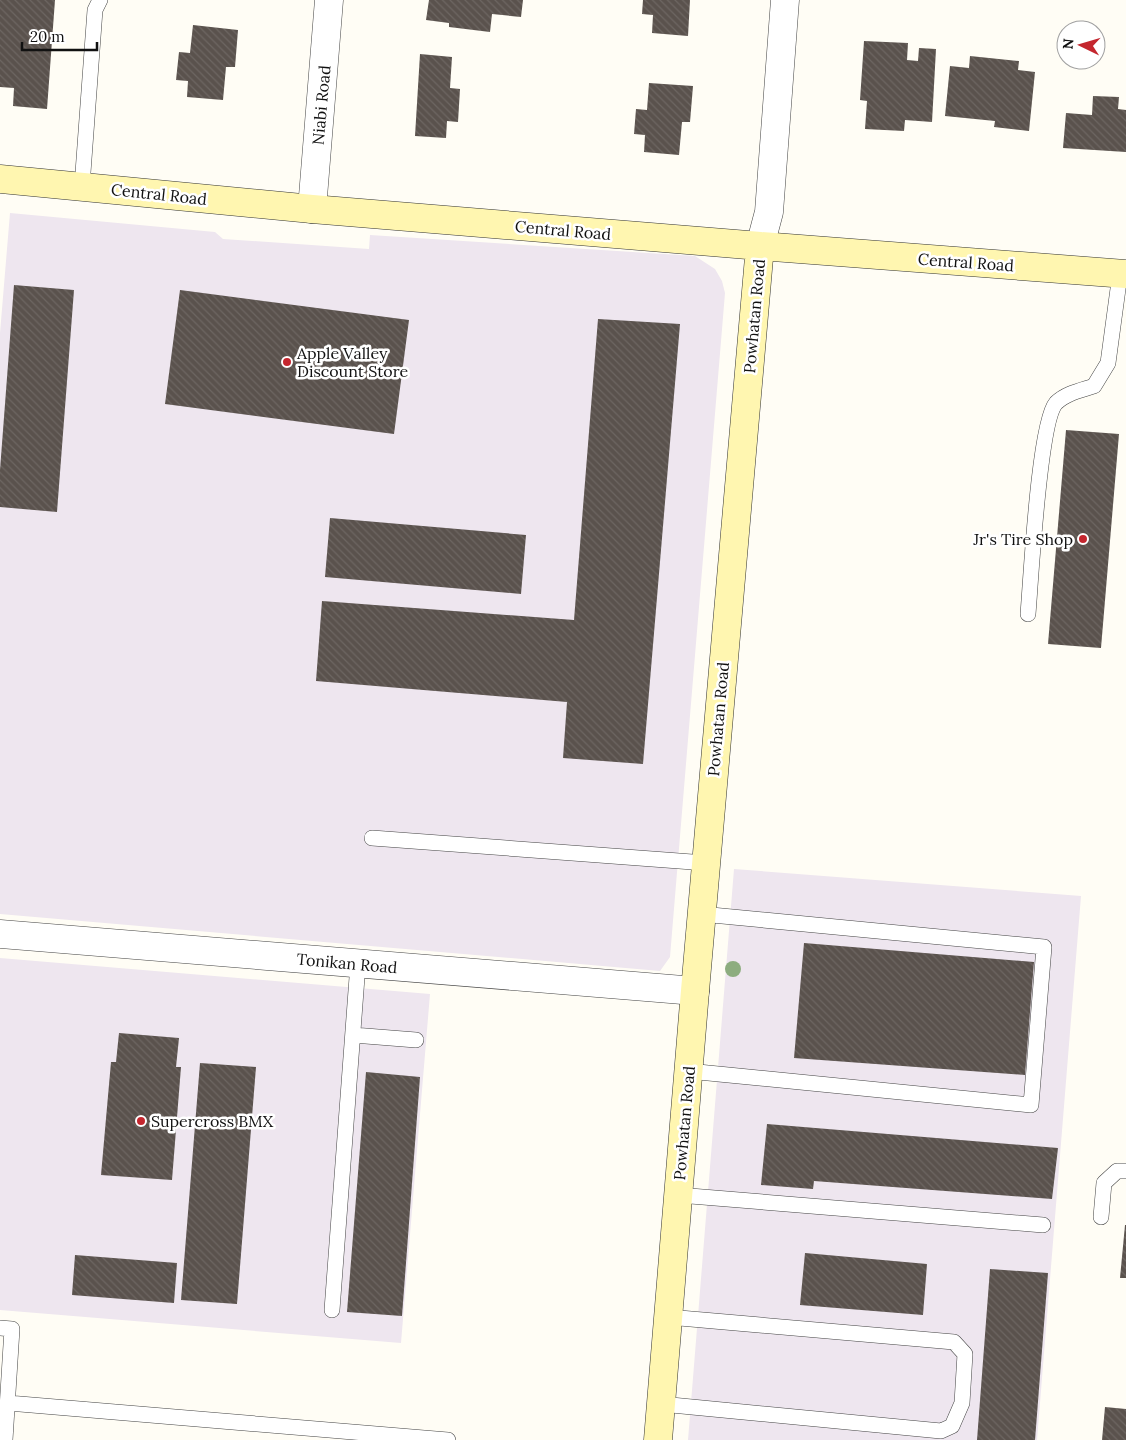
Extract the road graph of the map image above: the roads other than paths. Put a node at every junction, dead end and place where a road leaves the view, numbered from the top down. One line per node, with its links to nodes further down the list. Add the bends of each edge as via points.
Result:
1 (100, 0): 5 (lane, via 95,10)
2 (329, 0): 6 (street, Niabi Road)
3 (786, 0): 7 (street, Powhatan Road, via 769,212)
4 (0, 179): 5 (street, Central Road)
5 (82, 186): 6 (street, Central Road)
6 (312, 209): 7 (street, Central Road)
7 (760, 246): 8 (street, Central Road); 11 (street, Powhatan Road)
8 (1123, 274): 9 (lane, via 1108,363 1094,386 1074,392 1056,404 1049,419 1042,451)
9 (1028, 614)
10 (372, 838): 11 (lane)
11 (706, 863): 12 (street, Powhatan Road)
12 (701, 914): 15 (street, Powhatan Road); 18 (lane, via 1044,947 1031,1105)
13 (0, 934): 14 (street, Tonikan Road)
14 (358, 964): 15 (street, Tonikan Road); 16 (lane)
15 (695, 991): 18 (street, Powhatan Road)
16 (353, 1035): 17 (lane); 23 (lane)
17 (416, 1040)
18 (688, 1071): 20 (street, Powhatan Road)
19 (1126, 1171): 21 (lane, via 1117,1171 1104,1183)
20 (678, 1195): 22 (lane); 24 (street, Powhatan Road)
21 (1102, 1217)
22 (1044, 1225)
23 (332, 1310)
24 (668, 1317): 27 (street, Powhatan Road); 27 (lane, via 954,1342 965,1354 962,1403 952,1426 942,1431)
25 (0, 1328): 26 (lane, via 12,1329)
26 (8, 1403): 28 (lane); 29 (lane)
27 (661, 1404): 30 (street, Powhatan Road)
28 (5, 1440)
29 (448, 1440)
30 (658, 1440)

